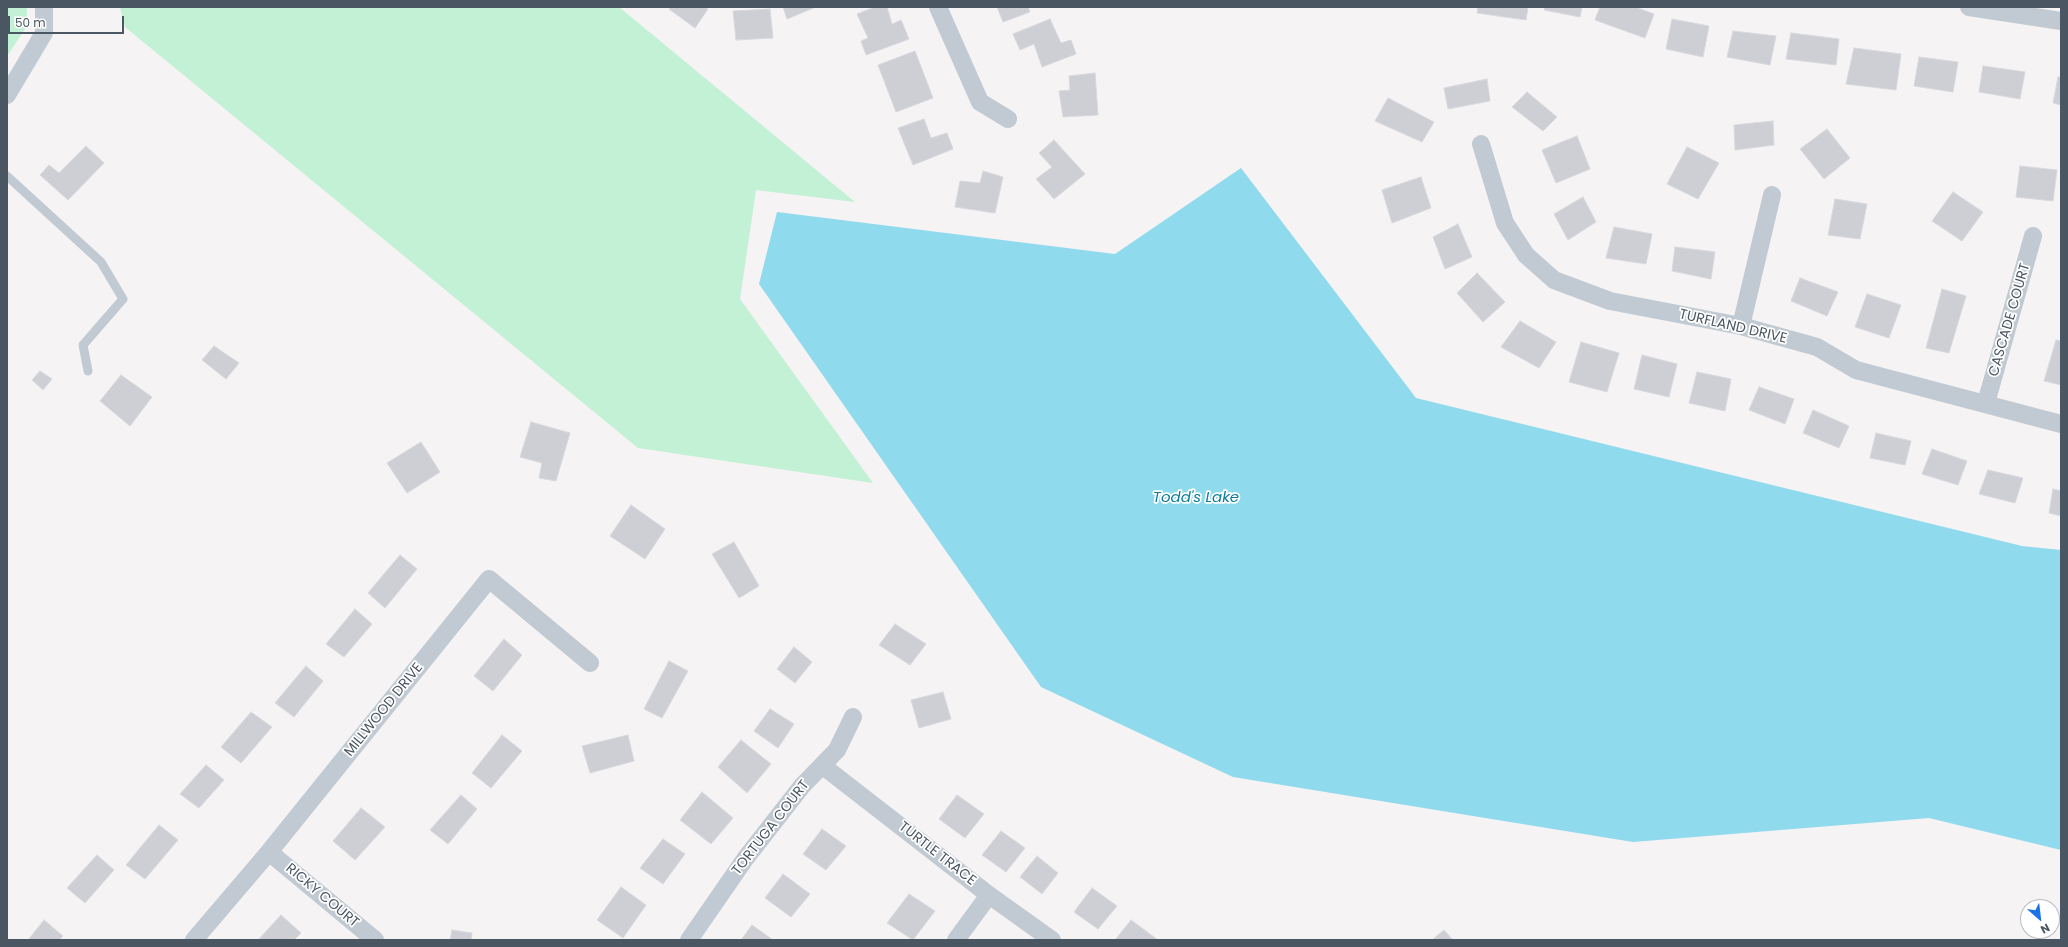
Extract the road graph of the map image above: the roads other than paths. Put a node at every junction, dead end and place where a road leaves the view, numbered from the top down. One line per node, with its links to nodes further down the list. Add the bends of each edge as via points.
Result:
1 (44, 7): 5 (street, via 44,32)
2 (938, 7): 6 (street, via 980,102)
3 (1969, 7): 4 (street)
4 (2061, 21)
5 (7, 95)
6 (1008, 119)
7 (1481, 144): 11 (street, TURFLAND DRIVE, via 1505,223 1526,255 1554,280 1610,301)
8 (7, 176): 12 (lane, via 101,262 123,300 83,345)
9 (1772, 195): 11 (street)
10 (2033, 236): 13 (street, CASCADE COURT)
11 (1741, 326): 13 (street, TURFLAND DRIVE, via 1817,347 1856,370)
12 (88, 371)
13 (1986, 403): 14 (street, TURFLAND DRIVE)
14 (2061, 424)
15 (590, 663): 18 (street, MILLWOOD DRIVE, via 489,579)
16 (853, 717): 17 (street, TORTUGA COURT, via 837,750)
17 (823, 766): 19 (street, TURTLE TRACE); 22 (street, TORTUGA COURT, via 802,786 750,853)
18 (269, 852): 20 (street, MILLWOOD DRIVE); 21 (street, RICKY COURT)
19 (989, 895): 23 (street); 24 (street, TURTLE TRACE)
20 (194, 940)
21 (375, 940)
22 (689, 940)
23 (956, 940)
24 (1052, 940)

